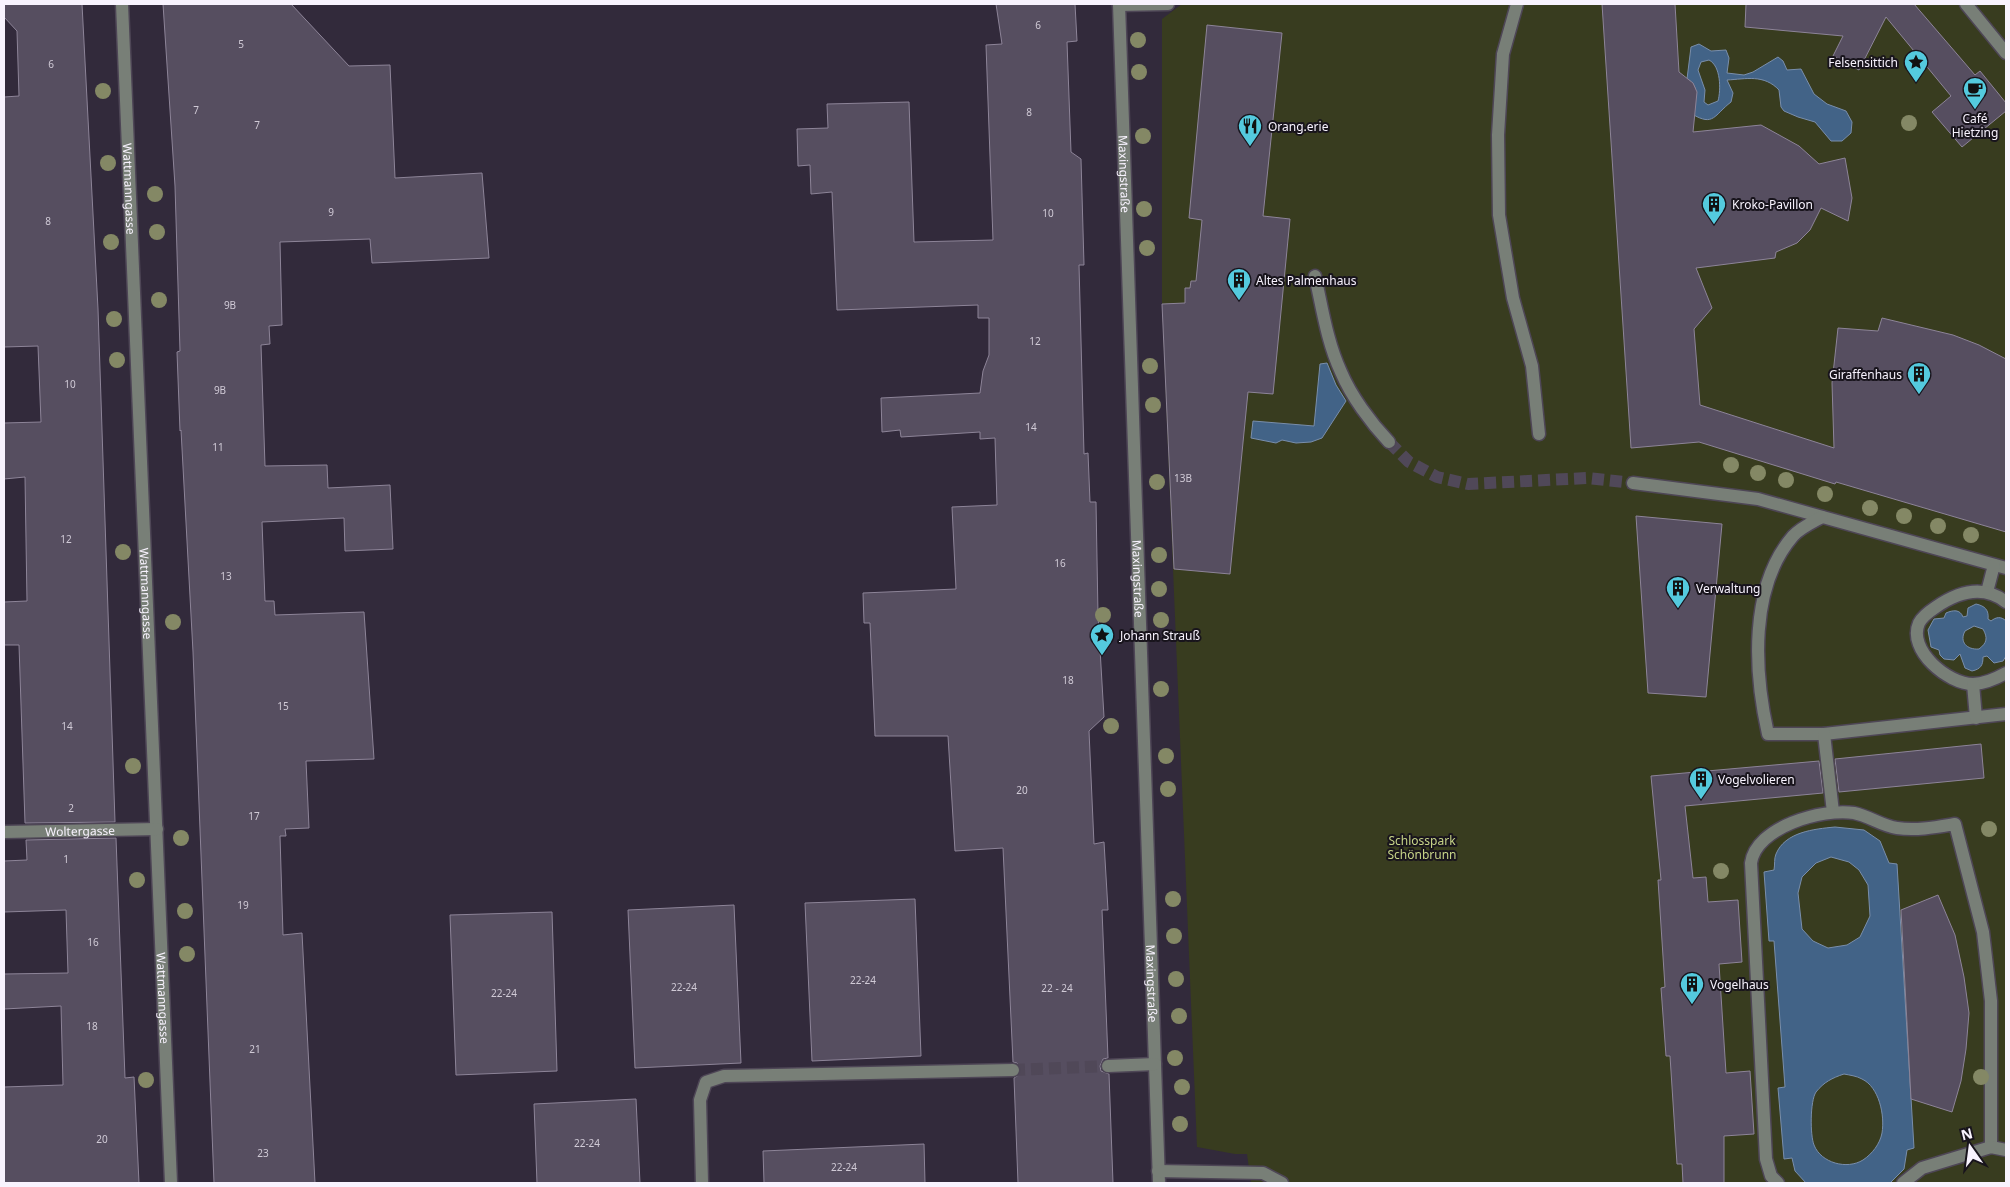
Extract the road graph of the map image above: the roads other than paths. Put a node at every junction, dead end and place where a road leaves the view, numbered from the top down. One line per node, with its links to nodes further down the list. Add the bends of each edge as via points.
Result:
1 (122, 4): 21 (street, Wattmanngasse)
2 (1119, 4): 3 (street); 23 (street, Maxingstraße)
3 (1168, 4)
4 (1518, 4): 8 (street, via 1503,54 1498,135 1499,215 1513,298 1532,366)
5 (1966, 4): 6 (street)
6 (2006, 53)
7 (1315, 276): 9 (street, via 1341,373 1376,428)
8 (1539, 434)
9 (1389, 442)
10 (1633, 482): 11 (street, via 1758,499)
11 (1822, 517): 12 (street); 19 (street, via 1794,535 1768,580 1760,621 1758,680 1768,734)
12 (2000, 567): 13 (street)
13 (1987, 592): 14 (street); 16 (street, via 1962,593 1944,602 1919,622 1917,634 1918,644 1941,672)
14 (2006, 602)
15 (2006, 673): 16 (street)
16 (1973, 684): 18 (street)
17 (2006, 714): 18 (street)
18 (1976, 718): 19 (street)
19 (1824, 734): 20 (street)
20 (1833, 812): 26 (street, via 1855,813 1898,828 1920,829 1955,824 1982,932 1991,1001); 32 (street, via 1806,817 1775,831 1758,844 1750,863 1766,1160 1771,1176)
21 (156, 829): 22 (street, Woltergasse); 29 (street, Wattmanngasse)
22 (4, 832)
23 (1155, 1064): 24 (street); 28 (street, Maxingstraße)
24 (1108, 1066)
25 (1013, 1070): 30 (street, via 724,1076 706,1082 700,1100)
26 (1992, 1147): 27 (street); 33 (street, via 1922,1168)
27 (2006, 1150)
28 (1158, 1177): 31 (street, via 1263,1173)
29 (171, 1183)
30 (702, 1183)
31 (1282, 1183)
32 (1778, 1183)
33 (1903, 1183)

